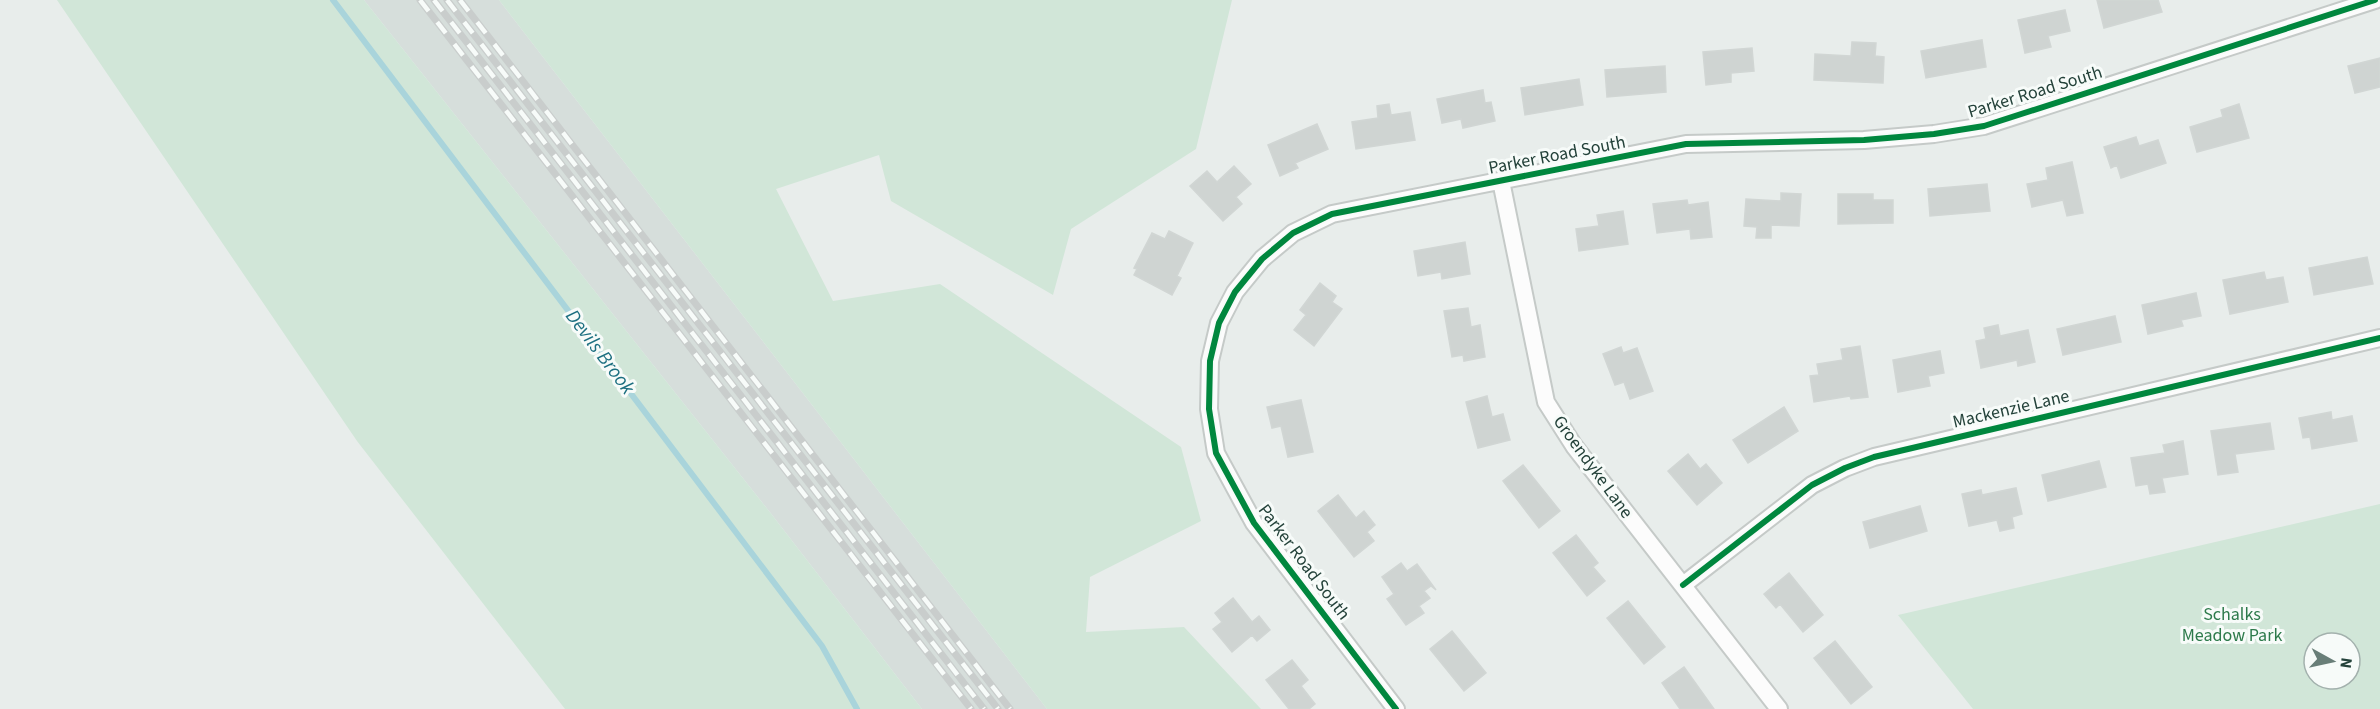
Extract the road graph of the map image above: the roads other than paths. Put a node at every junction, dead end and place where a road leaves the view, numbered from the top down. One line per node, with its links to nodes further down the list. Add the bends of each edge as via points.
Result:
1 (2375, 0): 2 (street, Parker Road South, via 1983,126 1864,140 1686,144)
2 (1501, 181): 4 (street, Groendyke Lane, via 1546,402 1574,446); 5 (street, Parker Road South, via 1332,214 1293,233 1262,259 1235,292 1219,323 1210,361 1209,410 1216,453 1232,485 1254,523)
3 (2380, 338): 4 (street, Mackenzie Lane, via 1874,457 1812,485)
4 (1683, 585): 6 (street, Groendyke Lane)
5 (1396, 709)
6 (1779, 709)

